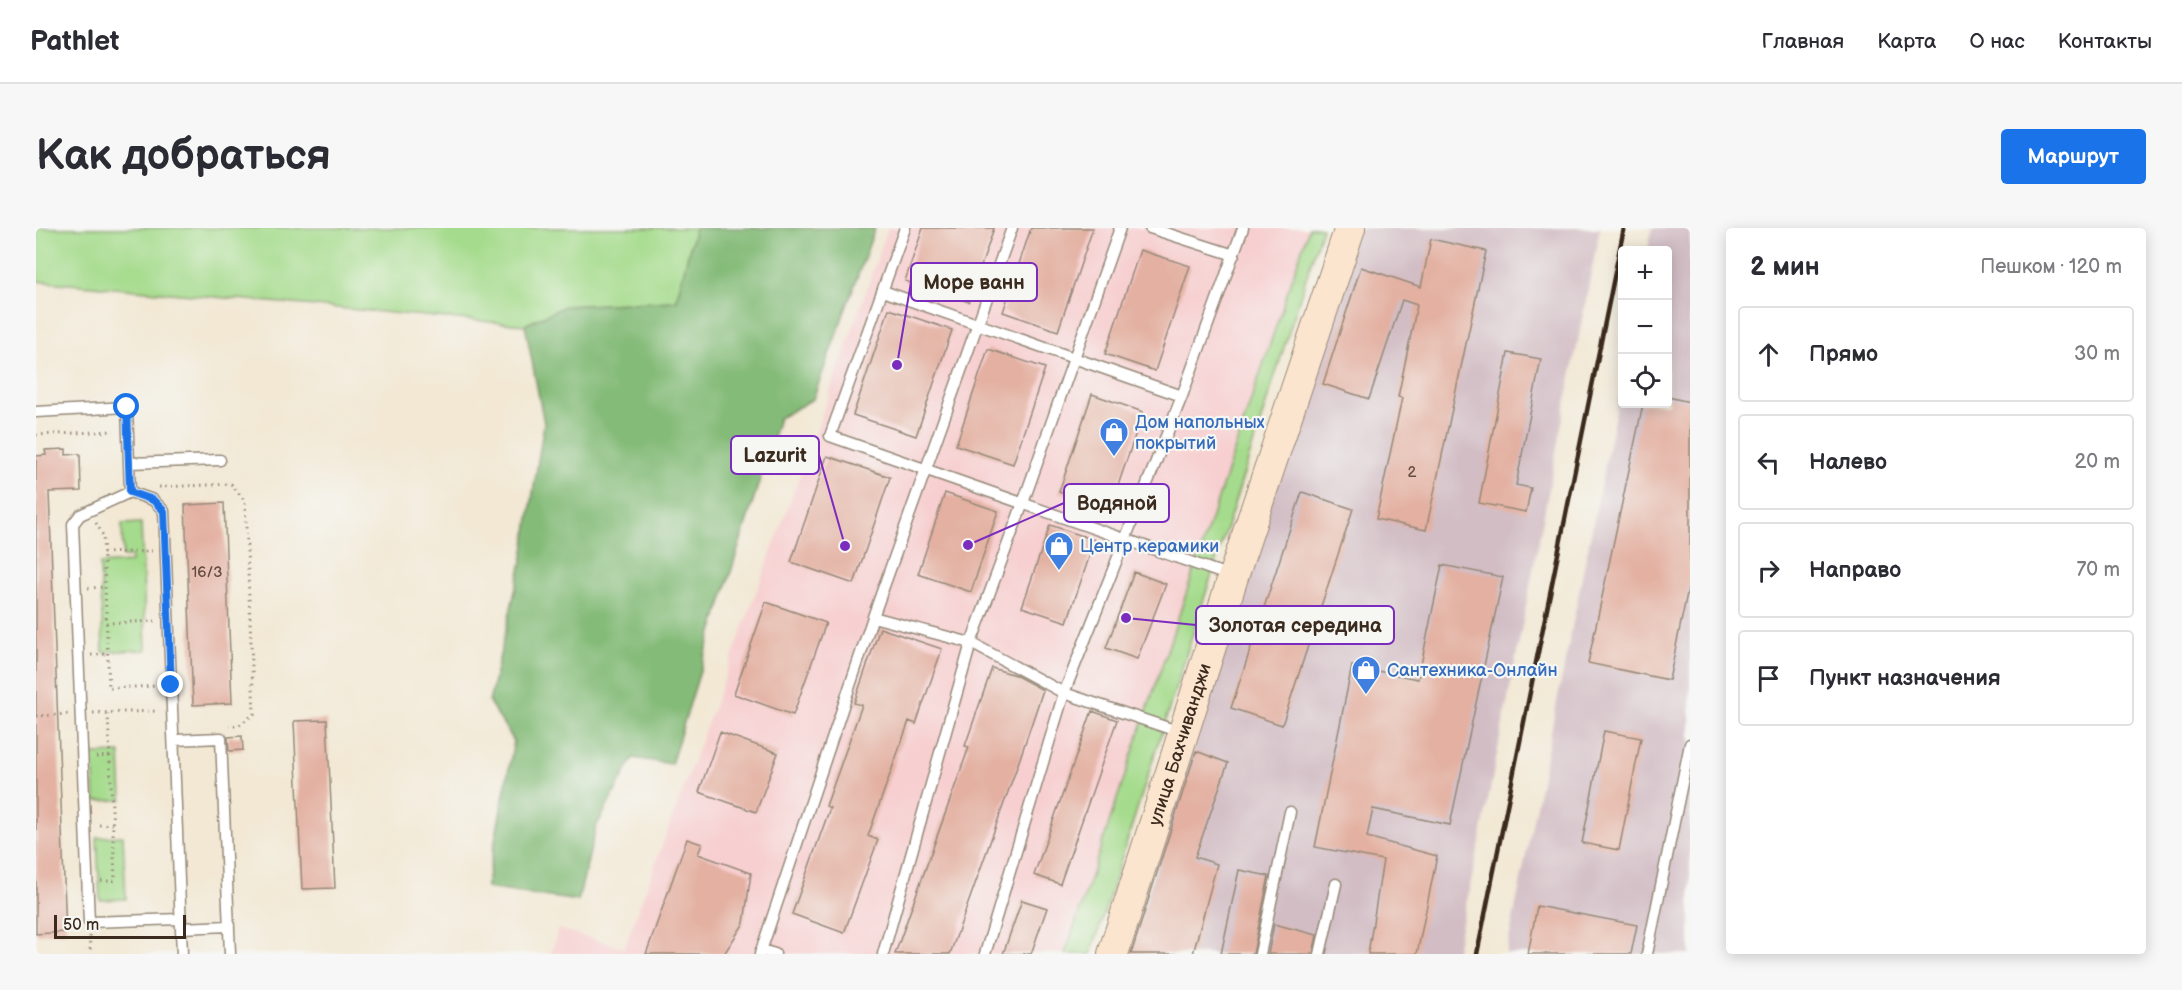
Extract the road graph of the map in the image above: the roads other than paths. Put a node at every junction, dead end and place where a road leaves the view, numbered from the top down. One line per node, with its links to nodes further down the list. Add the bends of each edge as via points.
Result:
1 (905, 228): 8 (lane)
2 (1012, 228): 9 (lane)
3 (1120, 228): 10 (lane)
4 (1150, 228): 7 (lane)
5 (1244, 228): 7 (lane)
6 (1350, 228): 19 (main road, улица Бахчиванджи)
7 (1234, 255): 11 (lane)
8 (883, 291): 9 (lane); 15 (lane, via 830,436)
9 (977, 324): 10 (lane); 15 (lane)
10 (1073, 357): 11 (lane); 17 (lane)
11 (1182, 396): 18 (lane)
12 (36, 411): 14 (lane, via 127,407)
13 (220, 460): 14 (lane)
14 (129, 463): 16 (lane)
15 (927, 469): 17 (lane); 20 (lane)
16 (130, 490): 24 (lane, via 153,500 164,511); 28 (lane, via 80,515 73,524 89,922)
17 (1023, 503): 18 (lane); 21 (lane)
18 (1126, 540): 19 (lane); 22 (lane)
19 (1233, 577): 23 (main road, улица Бахчиванджи)
20 (873, 617): 21 (lane); 30 (lane)
21 (971, 644): 22 (lane); 34 (lane)
22 (1064, 693): 23 (lane); 35 (lane)
23 (1184, 734): 36 (main road, улица Бахчиванджи)
24 (174, 740): 28 (lane); 29 (lane, via 221,738)
25 (1690, 744): 39 (lane)
26 (1290, 812): 37 (lane)
27 (1336, 884): 38 (lane)
28 (181, 923): 29 (lane); 31 (lane)
29 (229, 926): 32 (lane)
30 (760, 952): 33 (lane)
31 (182, 954)
32 (230, 954)
33 (775, 954)
34 (883, 954)
35 (985, 954)
36 (1113, 954)
37 (1260, 954)
38 (1320, 954)
39 (1647, 954)

